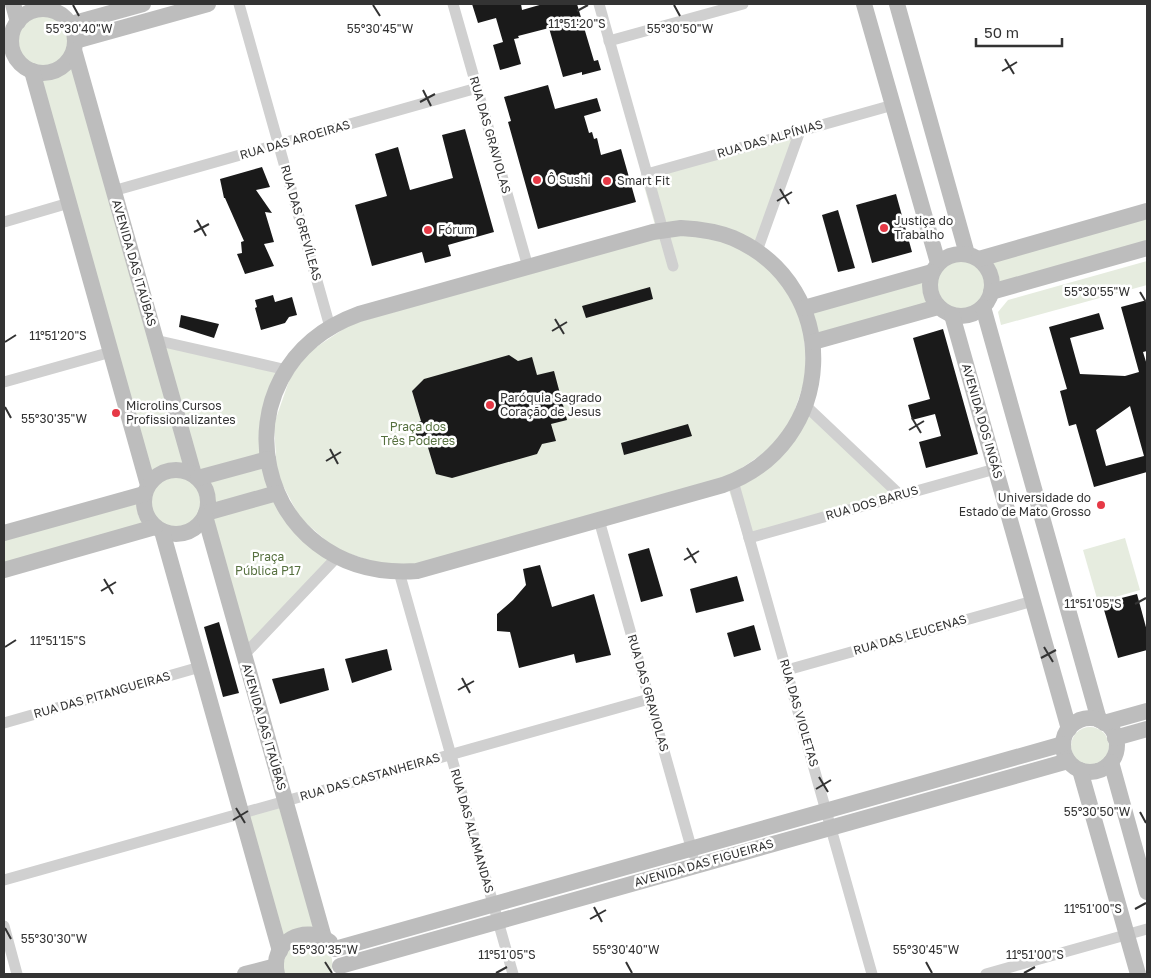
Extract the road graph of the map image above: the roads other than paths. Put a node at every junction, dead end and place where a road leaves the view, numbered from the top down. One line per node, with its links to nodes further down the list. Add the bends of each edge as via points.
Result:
1 (13, 4): 11 (street)
2 (143, 4): 10 (street)
3 (208, 4): 14 (street)
4 (239, 4): 20 (street, RUA DAS GREVÍLEAS)
5 (453, 4): 17 (street, RUA DAS GRAVIOLAS)
6 (599, 4): 12 (street)
7 (743, 4): 12 (street)
8 (864, 4): 18 (street)
9 (897, 4): 29 (street)
10 (65, 15): 11 (street, via 43,9 26,14); 14 (street, via 74,31)
11 (18, 22): 13 (street)
12 (609, 41): 21 (street)
13 (8, 42): 15 (street, via 13,52)
14 (74, 46): 16 (street, via 68,61 55,71); 22 (street, AVENIDA DAS ITAÚBAS)
15 (10, 59): 16 (street)
16 (32, 71): 23 (street)
17 (477, 88): 20 (street, RUA DAS AROEIRAS); 31 (street, RUA DAS GRAVIOLAS)
18 (893, 105): 19 (street, RUA DAS ALPÍNIAS); 32 (street)
19 (800, 131): 21 (street, RUA DAS ALPÍNIAS); 28 (street)
20 (279, 144): 22 (street, RUA DAS AROEIRAS); 37 (street, RUA DAS GREVÍLEAS)
21 (647, 174): 26 (street)
22 (113, 191): 38 (street, AVENIDA DAS ITAÚBAS)
23 (69, 203): 25 (street); 40 (street)
24 (1147, 211): 29 (street)
25 (4, 222)
26 (662, 230): 28 (street, via 681,228 715,232); 30 (street); 31 (street)
27 (1147, 248): 33 (street)
28 (757, 251): 35 (street, via 786,278)
29 (973, 256): 32 (street, via 950,255); 33 (street, via 984,263 990,273)
30 (673, 266)
31 (528, 267): 37 (street, via 359,314)
32 (935, 268): 35 (street); 36 (street, via 930,278 930,291)
33 (991, 292): 34 (street)
34 (982, 307): 36 (street, via 968,315); 66 (street)
35 (804, 308): 39 (street)
36 (945, 311): 39 (street); 45 (street, AVENIDA DOS INGÁS)
37 (330, 327): 41 (street, via 304,348)
38 (155, 340): 41 (street); 46 (street, AVENIDA DAS ITAÚBAS)
39 (813, 342): 43 (street, via 813,375)
40 (111, 352): 42 (street); 48 (street)
41 (287, 370): 44 (street, via 271,407 266,441)
42 (4, 382)
43 (806, 406): 47 (street, via 776,452 749,474); 50 (street)
44 (268, 459): 46 (street); 49 (street)
45 (995, 468): 50 (street, RUA DOS BARUS); 59 (street, AVENIDA DOS INGÁS)
46 (196, 477): 48 (street, via 172,470 160,474); 51 (street, via 206,491 208,504)
47 (734, 481): 52 (street); 55 (street, RUA DAS VIOLETAS)
48 (146, 489): 53 (street, via 144,512); 54 (street)
49 (277, 493): 51 (street); 56 (street, via 306,534)
50 (900, 495): 55 (street, RUA DOS BARUS)
51 (205, 514): 53 (street, via 197,526 186,533 173,534); 60 (street, AVENIDA DAS ITAÚBAS)
52 (599, 520): 58 (street, via 426,569); 63 (street, RUA DAS GRAVIOLAS)
53 (158, 529): 57 (street); 61 (street)
54 (4, 533)
55 (749, 538): 62 (street, RUA DAS VIOLETAS)
56 (337, 557): 58 (street, via 365,568); 60 (street)
57 (4, 570)
58 (400, 572): 70 (street, RUA DAS ALAMANDAS)
59 (1033, 600): 62 (street, RUA DAS LEUCENAS); 68 (street, AVENIDA DOS INGÁS)
60 (244, 655): 73 (street, AVENIDA DAS ITAÚBAS)
61 (200, 667): 65 (street, RUA DAS PITANGUEIRAS); 75 (street)
62 (787, 670): 74 (street, RUA DAS VIOLETAS)
63 (649, 699): 70 (street, RUA DAS CASTANHEIRAS); 77 (street, RUA DAS GRAVIOLAS)
64 (1147, 711): 66 (street, AVENIDA DAS FIGUEIRAS)
65 (4, 722)
66 (1102, 722): 68 (street, AVENIDA DAS FIGUEIRAS, via 1077,722); 69 (street)
67 (1147, 729): 69 (street)
68 (1066, 737): 72 (street, via 1064,752); 74 (street, AVENIDA DAS FIGUEIRAS)
69 (1115, 738): 71 (street, via 1116,753)
70 (451, 755): 73 (street, RUA DAS CASTANHEIRAS); 81 (street, RUA DAS ALAMANDAS)
71 (1111, 762): 72 (street, AVENIDA DAS FIGUEIRAS, via 1097,771); 80 (street)
72 (1074, 766): 76 (street, AVENIDA DAS FIGUEIRAS); 85 (street)
73 (286, 801): 75 (street, RUA DAS CASTANHEIRAS); 86 (street, AVENIDA DAS ITAÚBAS)
74 (826, 811): 76 (street, RUA DAS VIOLETAS); 77 (street, AVENIDA DAS FIGUEIRAS)
75 (241, 814): 79 (street, RUA DAS CASTANHEIRAS); 87 (street)
76 (831, 828): 78 (street, AVENIDA DAS FIGUEIRAS); 92 (street, RUA DAS VIOLETAS)
77 (692, 849): 78 (street, RUA DAS GRAVIOLAS); 81 (street, AVENIDA DAS FIGUEIRAS)
78 (696, 866): 82 (street, AVENIDA DAS FIGUEIRAS)
79 (4, 880)
80 (1147, 892)
81 (493, 904): 82 (street, RUA DAS ALAMANDAS); 86 (street, AVENIDA DAS FIGUEIRAS)
82 (498, 921): 88 (street, AVENIDA DAS FIGUEIRAS); 91 (street, RUA DAS ALAMANDAS)
83 (4, 926): 89 (street)
84 (1147, 929): 85 (street)
85 (1127, 935): 93 (street); 94 (street)
86 (330, 943): 87 (street, AVENIDA DAS FIGUEIRAS, via 317,935 301,934 287,942); 88 (street, AVENIDA DAS FIGUEIRAS, via 339,958)
87 (278, 964): 90 (street, AVENIDA DAS FIGUEIRAS)
88 (339, 970)
89 (18, 974)
90 (245, 974)
91 (513, 974)
92 (872, 974)
93 (986, 974)
94 (1138, 974)

